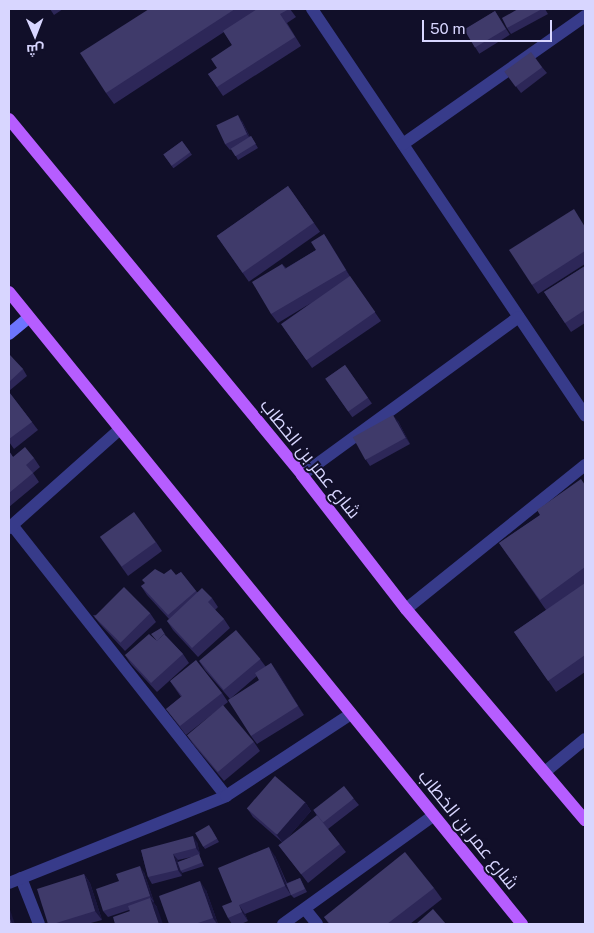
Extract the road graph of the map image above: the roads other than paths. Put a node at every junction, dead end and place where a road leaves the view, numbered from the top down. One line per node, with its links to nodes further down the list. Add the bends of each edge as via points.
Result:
1 (312, 9): 4 (street)
2 (585, 16): 4 (street)
3 (9, 119): 12 (main road, شارع عمر بن الخطاب)
4 (403, 144): 7 (street)
5 (10, 296): 6 (main road, شارع عمر بن الخطاب)
6 (29, 317): 8 (street); 10 (main road, شارع عمر بن الخطاب)
7 (519, 317): 9 (street); 12 (street)
8 (9, 334)
9 (585, 416)
10 (120, 429): 13 (street); 15 (main road, شارع عمر بن الخطاب)
11 (585, 465): 14 (street)
12 (302, 475): 14 (main road, شارع عمر بن الخطاب)
13 (10, 526): 18 (street)
14 (406, 610): 17 (main road, شارع عمر بن الخطاب)
15 (351, 714): 18 (street); 19 (main road, شارع عمر بن الخطاب)
16 (585, 739): 17 (street)
17 (546, 771): 20 (main road, شارع عمر بن الخطاب)
18 (226, 796): 21 (street)
19 (433, 816): 23 (street); 27 (main road, شارع عمر بن الخطاب)
20 (585, 820)
21 (21, 878): 22 (street); 24 (street)
22 (9, 883)
23 (305, 909): 25 (street); 26 (street)
24 (39, 924)
25 (283, 924)
26 (318, 924)
27 (522, 924)

